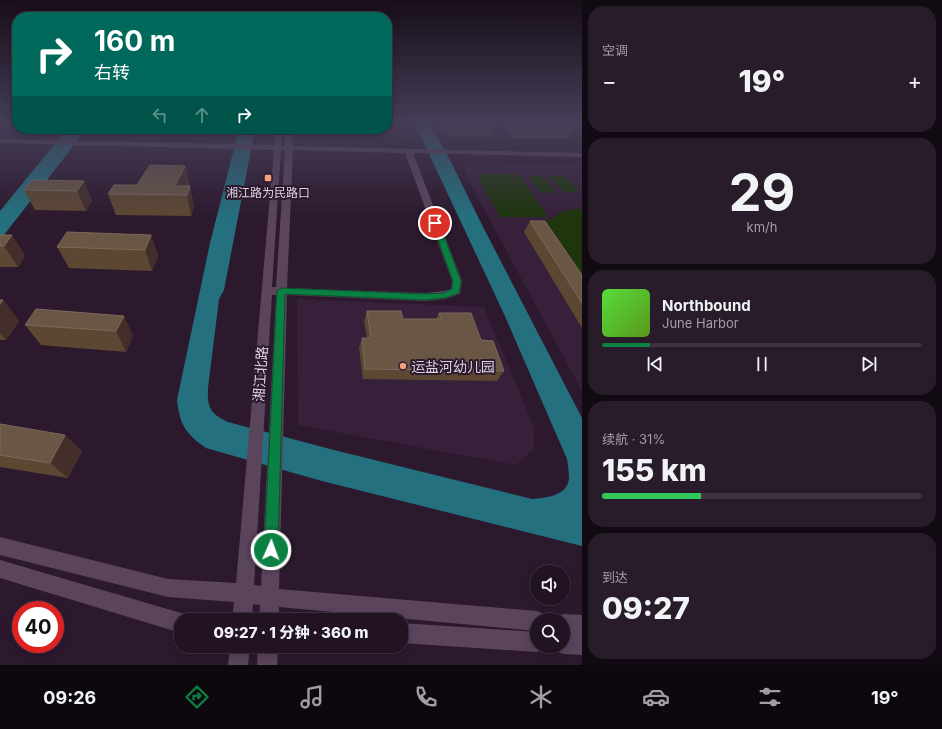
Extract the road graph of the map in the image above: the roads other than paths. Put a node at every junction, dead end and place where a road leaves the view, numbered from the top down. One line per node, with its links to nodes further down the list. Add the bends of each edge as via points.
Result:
1 (282, 155): 4 (street, 湘江北路)
2 (283, 155): 5 (street, 湘江北路)
3 (410, 155): 5 (street, via 457,281 456,291 425,297)
4 (267, 290): 5 (street); 8 (street, 湘江北路)
5 (281, 291): 9 (street, 湘江北路)
6 (0, 546): 8 (street, via 168,588)
7 (0, 569): 13 (street)
8 (244, 593): 9 (street); 10 (street, 湘江北路)
9 (270, 597): 11 (street, 湘江北路); 12 (street)
10 (243, 613)
11 (269, 613)
12 (530, 620)
13 (174, 621)
14 (570, 624): 15 (street)
15 (582, 625)
16 (408, 633): 17 (street)
17 (530, 642)
18 (570, 645): 19 (street)
19 (582, 646)
20 (239, 653): 22 (street)
21 (268, 653): 23 (street)
22 (238, 665)
23 (267, 665)

